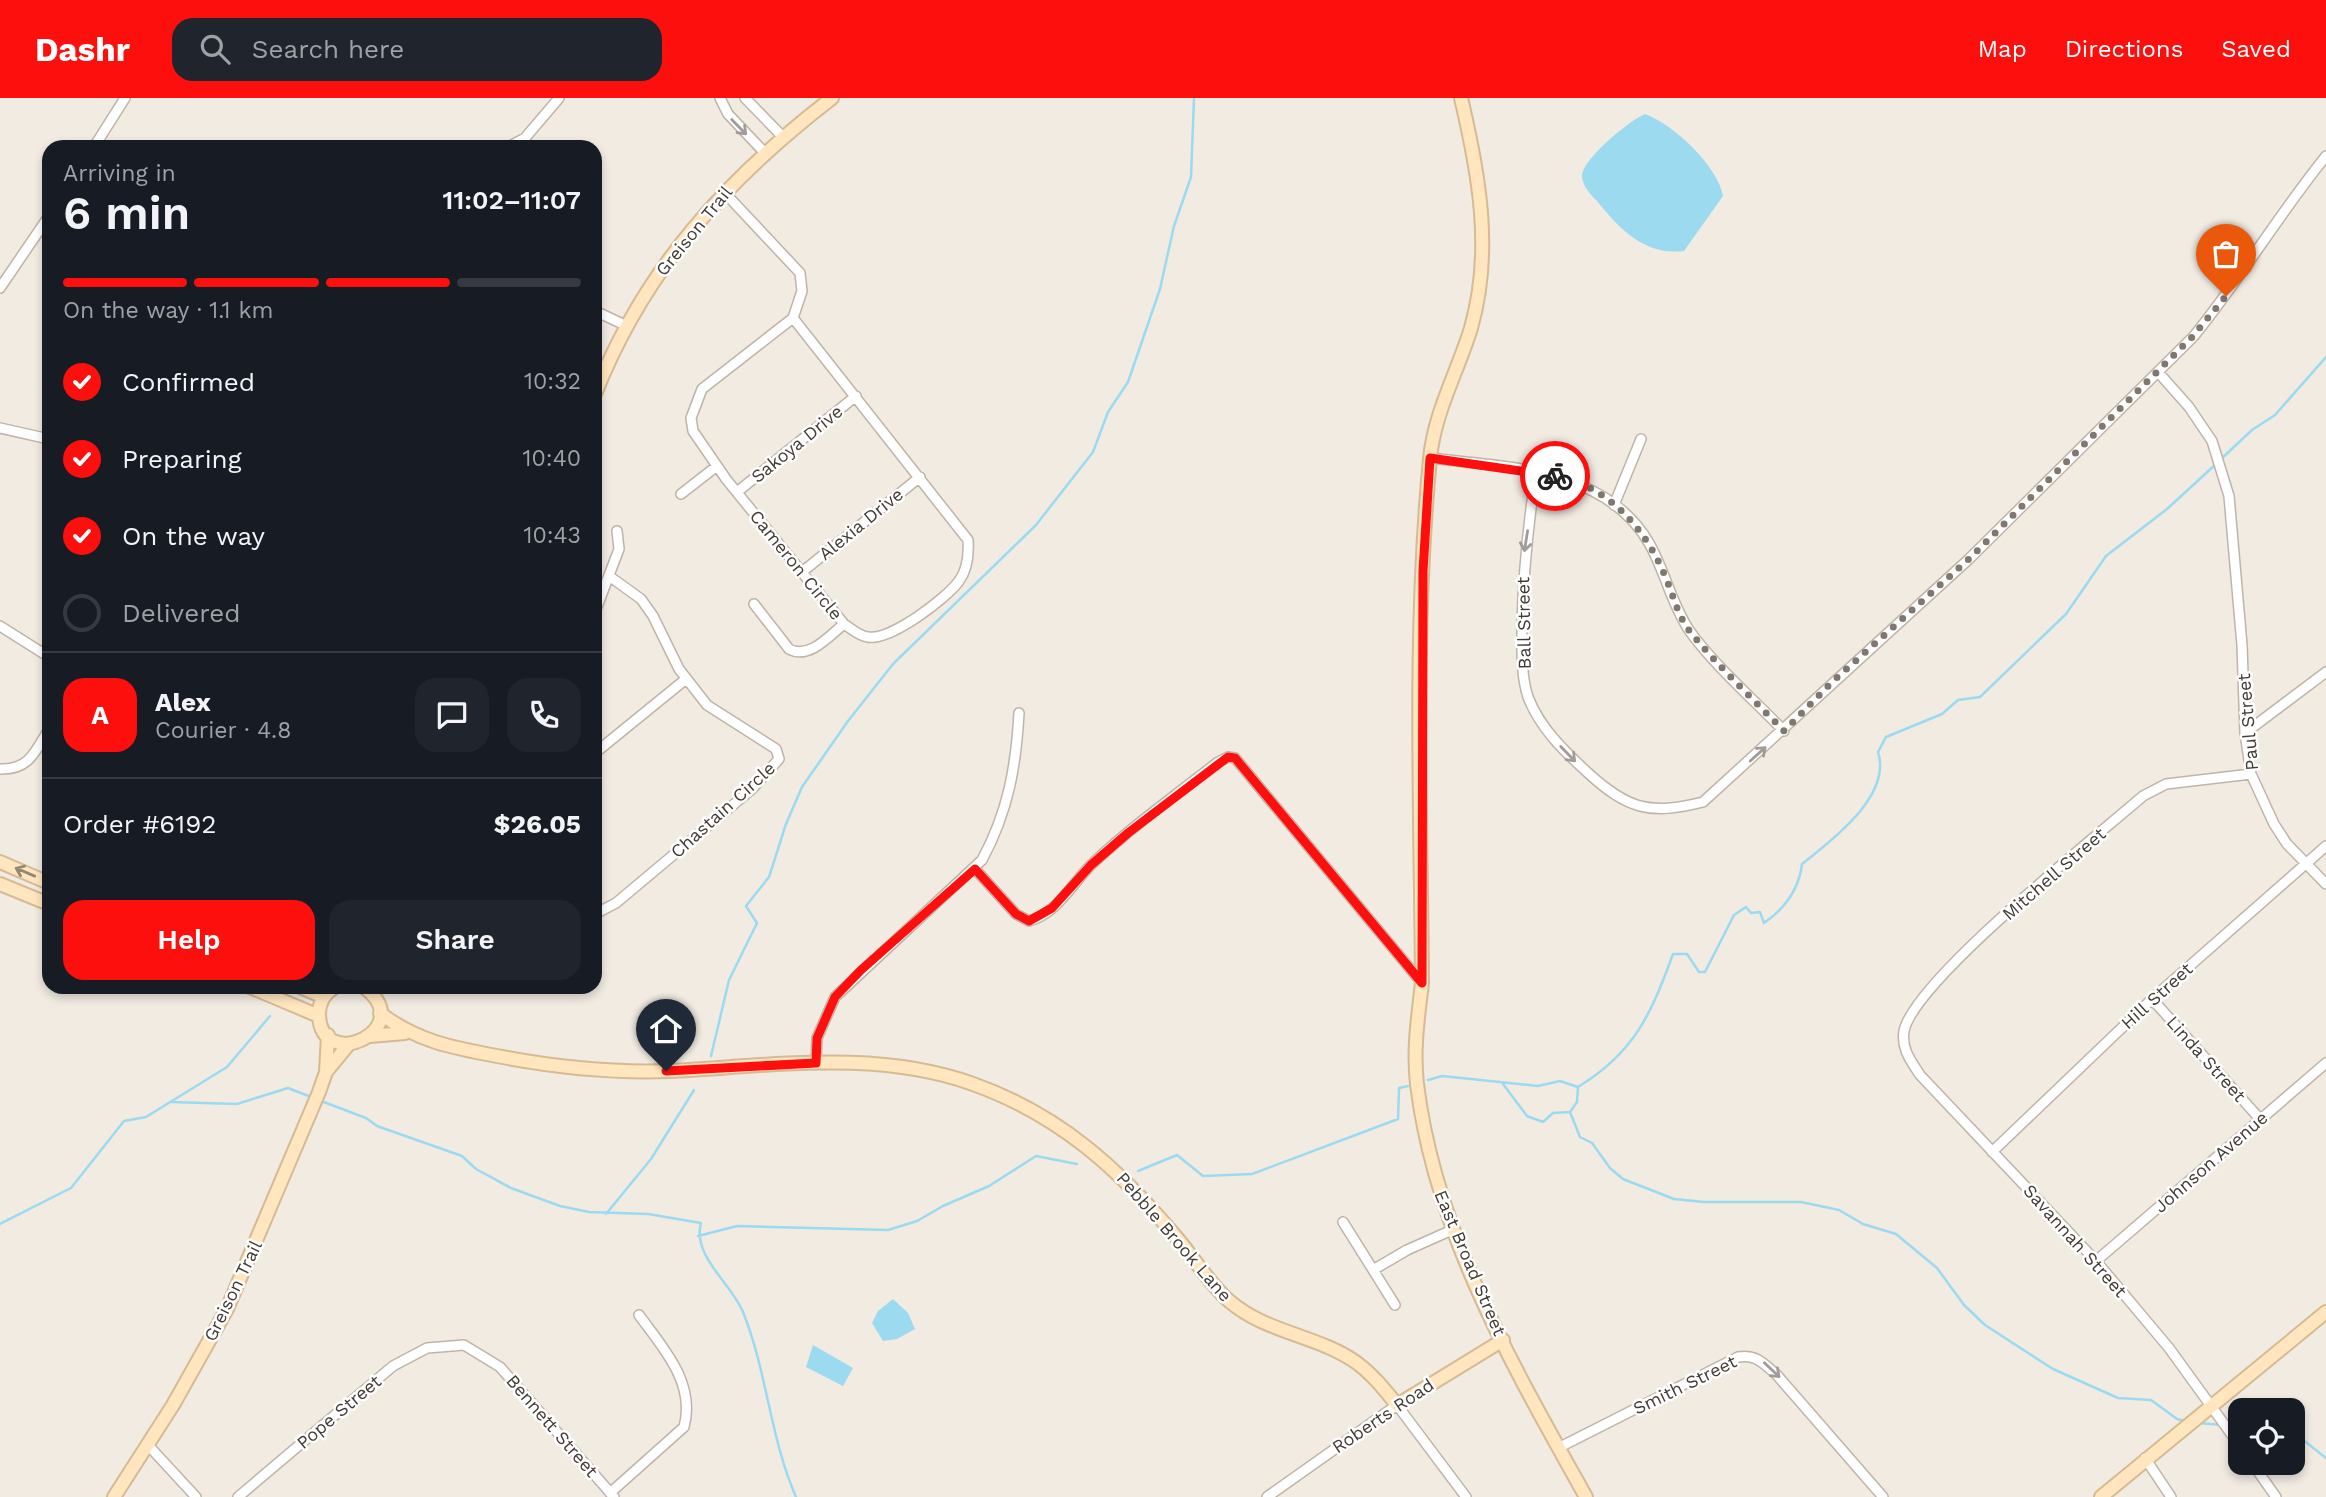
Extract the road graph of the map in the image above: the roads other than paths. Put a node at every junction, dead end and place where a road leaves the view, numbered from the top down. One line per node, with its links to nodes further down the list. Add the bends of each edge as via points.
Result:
1 (125, 98): 8 (street)
2 (559, 98): 9 (street)
3 (720, 98): 10 (street, one-way to 10, via 728,114)
4 (745, 98): 7 (street)
5 (832, 98): 7 (street, Greison Trail)
6 (1461, 98): 24 (street, East Broad Street, via 1480,186 1480,286)
7 (782, 136): 10 (street, Greison Trail)
8 (98, 140)
9 (521, 140)
10 (764, 152): 12 (street, Greison Trail)
11 (2326, 156): 18 (street, Ball Street, via 2226,296)
12 (724, 192): 16 (street, via 800,273 802,291); 17 (street, Greison Trail, via 667,259)
13 (42, 226): 14 (street)
14 (0, 288)
15 (602, 315): 17 (street)
16 (793, 318): 20 (street, Cameron Circle); 25 (street, Cameron Circle, via 702,389 691,418 692,431)
17 (627, 326): 19 (street, Greison Trail)
18 (2158, 372): 42 (street, Ball Street, via 1969,559); 43 (street, Paul Street, via 2212,441 2229,496)
19 (602, 379)
20 (856, 396): 27 (street, Cameron Circle); 28 (street, Sakoya Drive)
21 (0, 428): 22 (street)
22 (42, 437)
23 (1641, 439): 30 (street)
24 (1430, 458): 26 (street); 57 (street, East Broad Street, via 1423,571)
25 (717, 466): 28 (street, Cameron Circle); 29 (street)
26 (1536, 473): 30 (street, via 1565,478); 42 (street, Ball Street, one-way to 42, via 1523,561 1522,659 1528,696 1554,740 1600,785 1635,807 1673,809 1703,802)
27 (920, 477): 32 (street, Alexia Drive); 36 (street, Cameron Circle, via 968,540 967,567 958,583 886,635 869,638)
28 (737, 492): 32 (street, Cameron Circle)
29 (681, 494)
30 (1614, 505): 42 (street, via 1648,541 1690,633)
31 (617, 531): 33 (street, via 619,550)
32 (802, 572): 36 (street, Cameron Circle)
33 (609, 576): 34 (street); 40 (street, Chastain Circle, via 641,599)
34 (602, 594)
35 (754, 604): 36 (street, via 796,653 811,650)
36 (845, 624)
37 (0, 626): 38 (street)
38 (42, 653)
39 (2326, 672): 43 (street)
40 (686, 679): 45 (street); 56 (street, Chastain Circle, via 707,705 776,749 779,759 752,789)
41 (1019, 713): 51 (street, via 1010,795 996,833)
42 (1784, 731)
43 (2245, 733): 47 (street, Paul Street)
44 (42, 741): 46 (street, via 29,763)
45 (602, 747)
46 (0, 769)
47 (2251, 774): 50 (street, Paul Street, via 2274,824); 69 (street, Mitchell Street, via 2166,784 2143,796 1968,948 1918,1003 1908,1018)
48 (2326, 846): 50 (street, Hill Street)
49 (0, 862): 52 (street, one-way to 49)
50 (2307, 863): 54 (street, Paul Street); 63 (street, Hill Street)
51 (975, 869): 57 (street, via 1016,914 1035,919 1128,833 1218,762 1235,758); 71 (street, via 835,997 817,1038)
52 (42, 880)
53 (0, 884): 55 (street)
54 (2326, 884)
55 (42, 901)
56 (602, 910)
57 (1422, 983): 77 (street, East Broad Street, via 1415,1034 1416,1082 1434,1180)
58 (267, 994): 65 (street)
59 (317, 994): 62 (street)
60 (327, 994): 62 (street)
61 (370, 994): 64 (street)
62 (324, 997): 65 (street)
63 (2152, 999): 74 (street, Linda Street); 75 (street, Hill Street)
64 (380, 1013): 66 (street, Pebble Brook Lane); 68 (street)
65 (319, 1016): 67 (street)
66 (405, 1032): 68 (street, Pebble Brook Lane); 71 (street, Pebble Brook Lane, via 485,1054 576,1068 666,1071)
67 (328, 1035): 70 (street); 73 (street, Greison Trail)
68 (370, 1036): 70 (street, Pebble Brook Lane)
69 (1904, 1042): 75 (street, Savannah Street, via 1920,1075)
70 (349, 1044): 73 (street, Greison Trail)
71 (816, 1063): 85 (street, Pebble Brook Lane, via 891,1065 936,1074 972,1084 1065,1130 1134,1188 1227,1299 1272,1326 1356,1362)
72 (2326, 1063): 74 (street, Johnson Avenue)
73 (326, 1072): 88 (street, Greison Trail, via 227,1310)
74 (2260, 1119): 78 (street, Johnson Avenue)
75 (1992, 1152): 78 (street, Savannah Street)
76 (1342, 1222): 79 (street)
77 (1452, 1230): 79 (street); 83 (street, East Broad Street)
78 (2096, 1261): 86 (street, Savannah Street)
79 (1373, 1270): 80 (street)
80 (1395, 1305)
81 (2326, 1312): 86 (street)
82 (639, 1315): 92 (street, via 683,1382 689,1411 684,1427)
83 (1503, 1340): 85 (street, Roberts Road); 89 (street, East Broad Street)
84 (450, 1346): 92 (street, Bennett Street, via 464,1345 500,1367); 95 (street, Pope Street, via 427,1348 393,1366)
85 (1397, 1405): 96 (street, Roberts Road); 97 (street)
86 (2211, 1406): 87 (street, Savannah Street); 90 (street)
87 (2228, 1429)
88 (148, 1445): 93 (street, Greison Trail); 94 (street)
89 (1558, 1448): 98 (street, East Broad Street); 99 (street, Smith Street, one-way to 99, via 1748,1356 1758,1358 1776,1374)
90 (2146, 1458): 100 (street); 101 (street)
91 (2260, 1475): 102 (street)
92 (612, 1495)
93 (114, 1497)
94 (196, 1497)
95 (238, 1497)
96 (1266, 1497)
97 (1466, 1497)
98 (1586, 1497)
99 (1883, 1497)
100 (2101, 1497)
101 (2171, 1497)
102 (2276, 1497)

